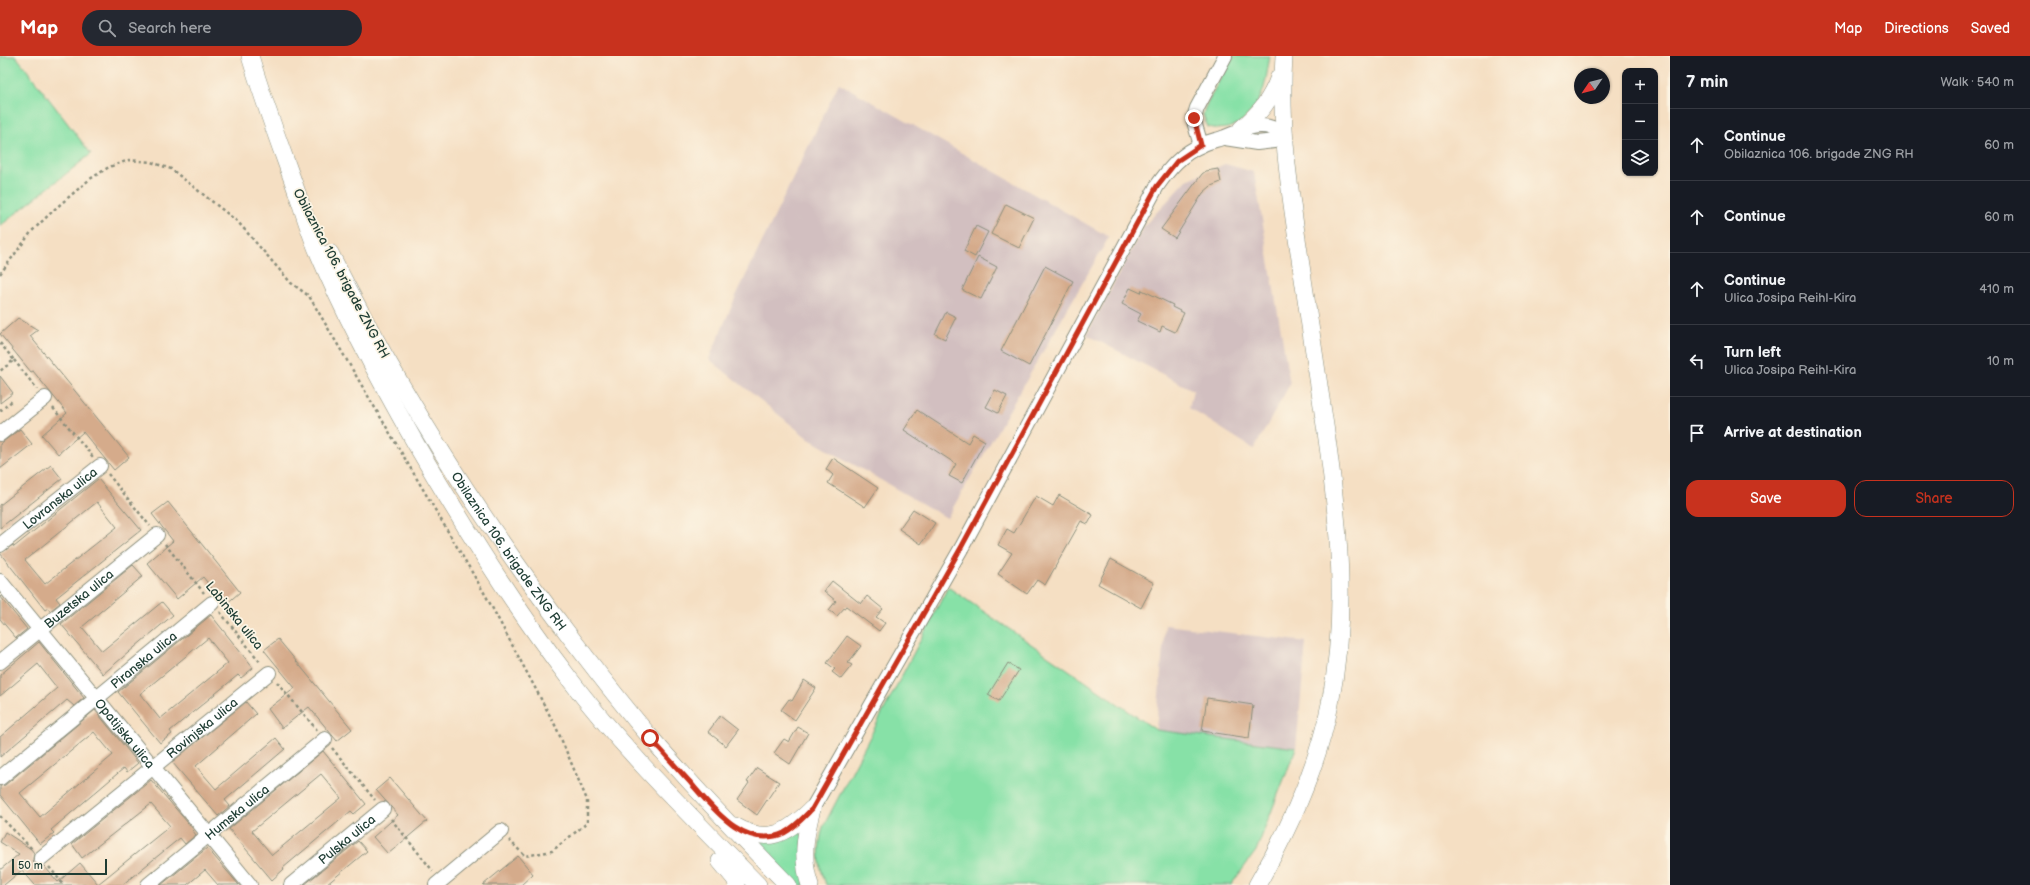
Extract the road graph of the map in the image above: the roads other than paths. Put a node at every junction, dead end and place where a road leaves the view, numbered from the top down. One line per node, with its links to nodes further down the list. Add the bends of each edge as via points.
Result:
1 (250, 56): 8 (main road, Obilaznica 106. brigade ZNG RH)
2 (1225, 56): 7 (street, via 1194,118)
3 (1284, 60): 4 (main road, via 1266,105); 6 (main road)
4 (1241, 129): 5 (street); 6 (street, via 1266,126 1280,132)
5 (1224, 138): 6 (street, via 1258,143); 7 (street)
6 (1283, 140): 38 (main road, via 1332,476 1341,560 1340,625 1330,705 1314,762 1292,821)
7 (1201, 145): 23 (street, via 1177,161 1157,186 962,546)
8 (290, 174): 25 (main road, Obilaznica 106. brigade ZNG RH, via 360,312 413,404 493,532 612,692); 26 (main road, Obilaznica 106. brigade ZNG RH, via 318,252 357,338 446,495 519,609 568,677)
9 (45, 398): 10 (street)
10 (0, 434)
11 (100, 466): 13 (street, Lovranska ulica)
12 (157, 535): 16 (street, Buzetska ulica)
13 (0, 545)
14 (0, 581): 16 (street, Opatijska ulica)
15 (212, 603): 19 (street, Piranska ulica)
16 (40, 630): 17 (street, Buzetska ulica); 19 (street, Opatijska ulica)
17 (0, 662)
18 (269, 673): 21 (street, Rovinjska ulica)
19 (96, 698): 21 (street, Opatijska ulica); 22 (street, Piranska ulica)
20 (325, 739): 28 (street, Humska ulica)
21 (153, 767): 28 (street, Opatijska ulica); 29 (street, Rovinjska ulica)
22 (0, 778)
23 (812, 809): 25 (main road, via 792,828 773,836 744,832); 37 (main road, via 804,849)
24 (383, 810): 33 (street, Pulska ulica)
25 (720, 816): 36 (main road, Obilaznica 106. brigade ZNG RH)
26 (692, 818): 34 (main road, via 702,840 735,879); 35 (main road, Obilaznica 106. brigade ZNG RH)
27 (500, 832): 30 (street)
28 (209, 834): 31 (street, Humska ulica); 32 (street, Opatijska ulica)
29 (41, 858)
30 (438, 883)
31 (148, 885)
32 (250, 885)
33 (291, 885)
34 (737, 885)
35 (758, 885)
36 (788, 885)
37 (810, 885)
38 (1257, 885)

